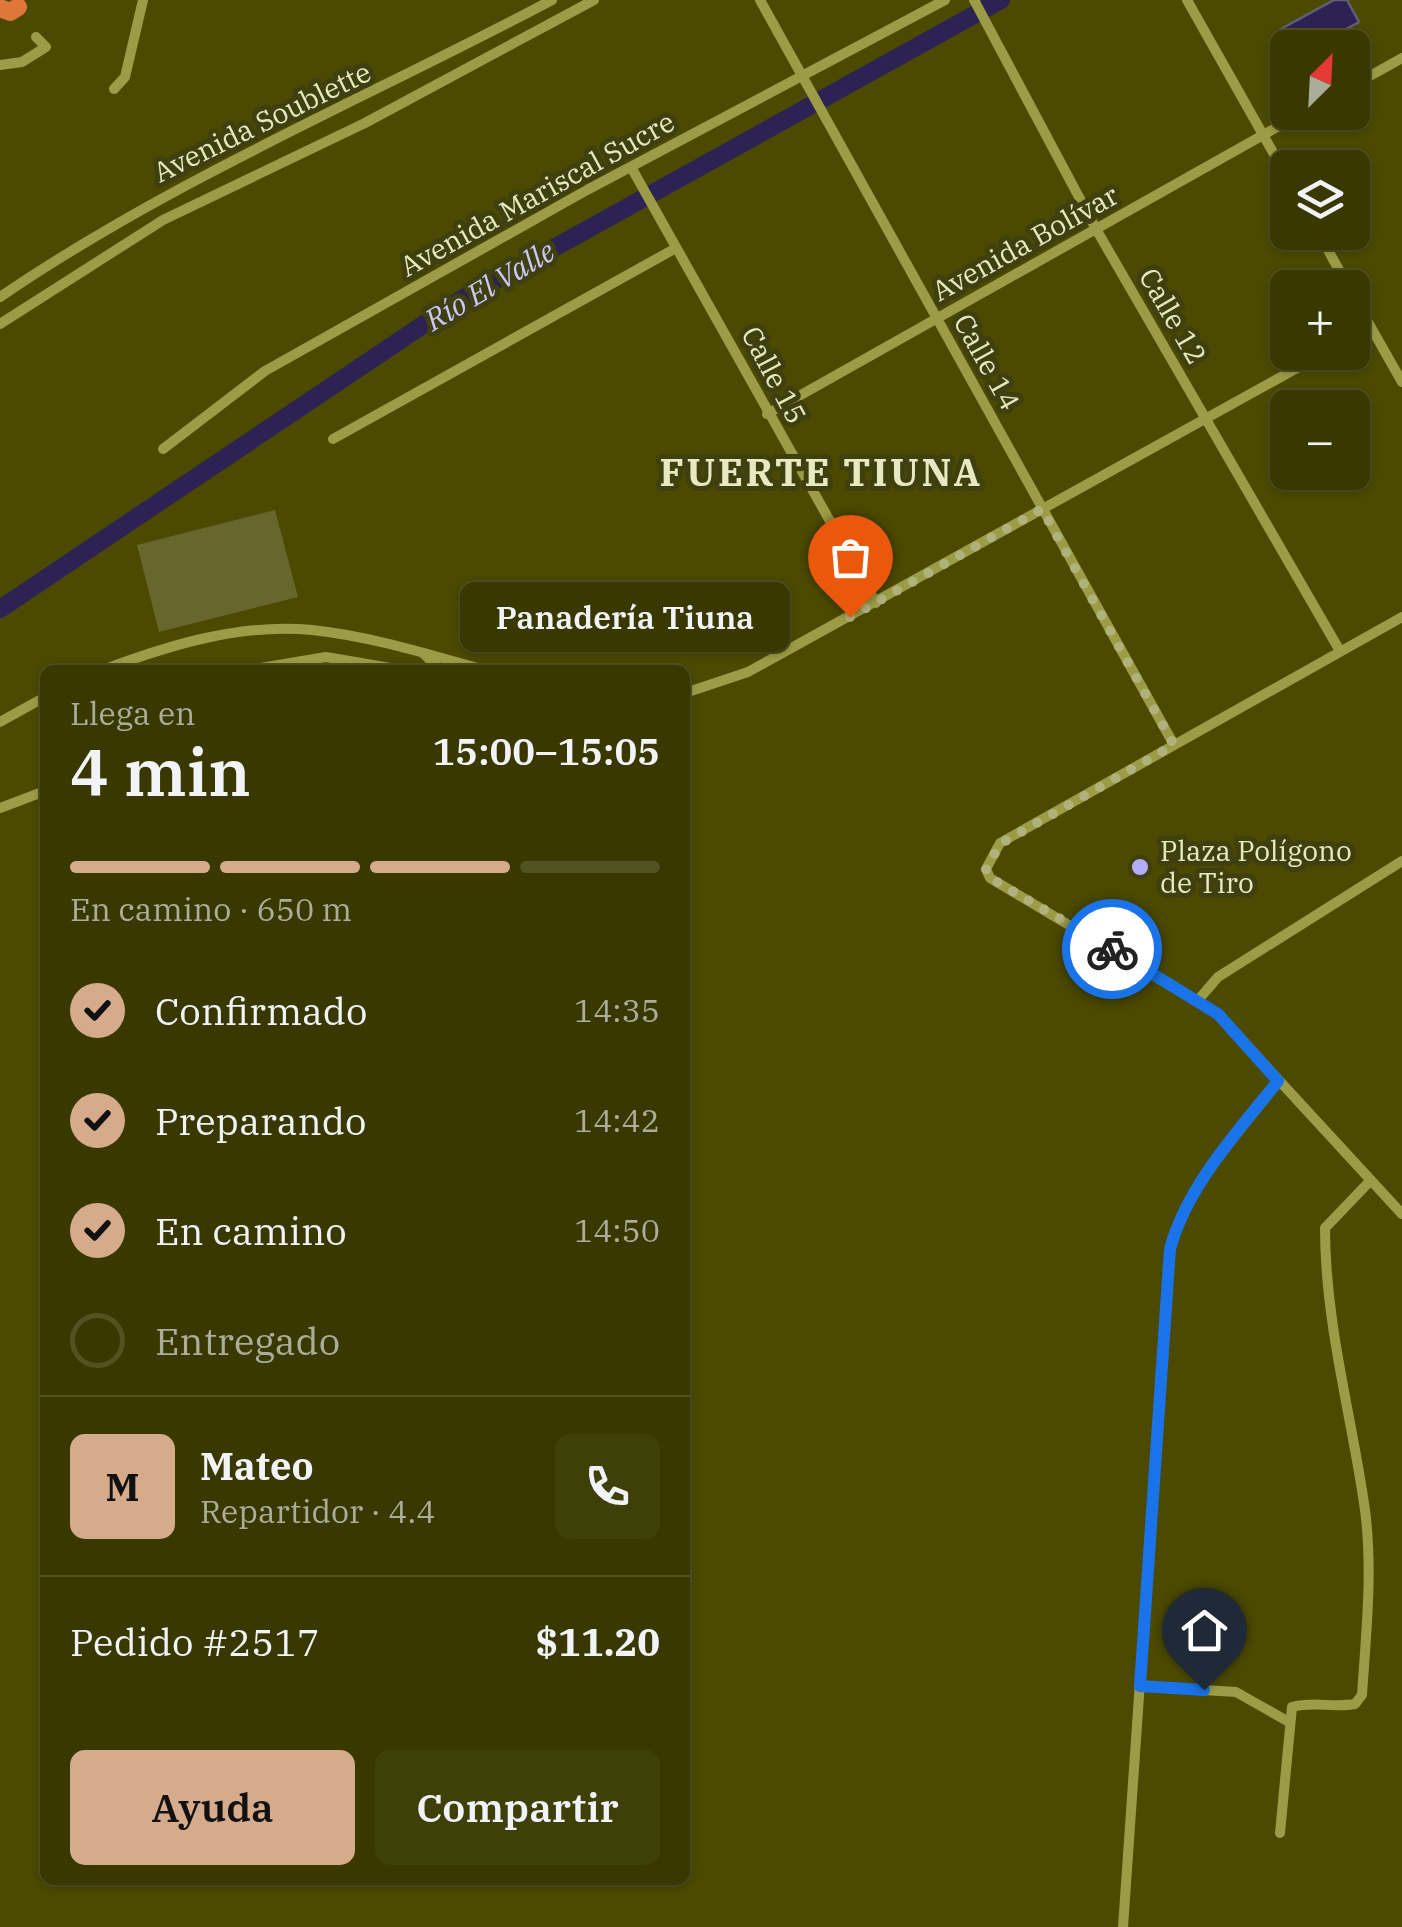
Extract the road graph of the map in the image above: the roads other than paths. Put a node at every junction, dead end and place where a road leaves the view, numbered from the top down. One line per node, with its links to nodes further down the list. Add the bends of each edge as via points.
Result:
1 (144, 0): 13 (street, via 125,77)
2 (552, 0): 20 (street, Avenida Soublette, via 166,194)
3 (594, 0): 22 (street, via 365,124 163,220)
4 (760, 0): 12 (street, Calle 14)
5 (944, 0): 12 (street, Avenida Mariscal Sucre)
6 (974, 0): 18 (street, Calle 12)
7 (1187, 0): 15 (street)
8 (36, 37): 10 (street, via 46,48)
9 (1402, 58): 11 (street)
10 (0, 66)
11 (1370, 76)
12 (801, 77): 17 (street, Avenida Mariscal Sucre); 21 (street, Calle 14)
13 (114, 90)
14 (1273, 130): 15 (street, Avenida Bolívar)
15 (1263, 136): 16 (street); 18 (street, Avenida Bolívar)
16 (1271, 150)
17 (631, 167): 19 (street, Calle 15); 29 (street, Avenida Mariscal Sucre, via 265,371)
18 (1096, 229): 21 (street, Avenida Bolívar); 27 (street, Calle 12)
19 (676, 248): 26 (street, Calle 15); 28 (street)
20 (0, 296)
21 (937, 318): 26 (street, Avenida Bolívar); 30 (street, Calle 14)
22 (0, 324)
23 (1371, 327): 25 (street)
24 (1293, 370): 27 (street)
25 (1402, 382)
26 (768, 414): 31 (street, Calle 15)
27 (1206, 418): 30 (street); 33 (street, Calle 12)
28 (333, 439)
29 (164, 448)
30 (1042, 509): 31 (street); 43 (street, Calle 14)
31 (876, 604): 40 (street, via 748,672)
32 (1402, 617): 33 (street)
33 (1340, 651): 43 (street)
34 (422, 652): 35 (street, via 311,630 240,632); 38 (street); 39 (street)
35 (116, 665)
36 (278, 665): 37 (street, via 326,657)
37 (373, 665)
38 (435, 665)
39 (467, 665)
40 (690, 691)
41 (40, 701): 42 (street)
42 (0, 722)
43 (1174, 745): 47 (street, via 1000,844 988,860 990,878)
44 (40, 792): 45 (street)
45 (0, 808)
46 (1402, 861): 47 (street, via 1300,921 1218,977)
47 (1199, 999): 48 (street, via 1233,1026)
48 (1278, 1081): 49 (street); 51 (street, via 1221,1154 1176,1224 1170,1249)
49 (1371, 1180): 50 (street); 52 (street, via 1325,1228 1336,1351 1365,1512 1369,1588 1362,1695 1339,1707 1292,1707)
50 (1401, 1208)
51 (1140, 1686): 52 (street, via 1236,1692); 54 (street)
52 (1289, 1722): 53 (street)
53 (1280, 1833)
54 (1123, 1927)

